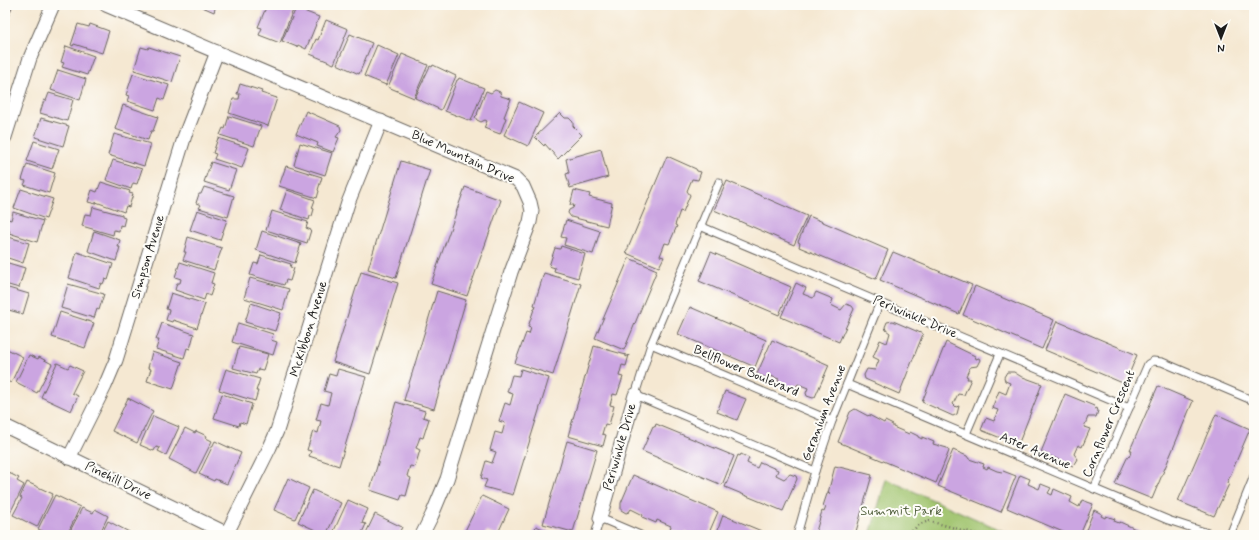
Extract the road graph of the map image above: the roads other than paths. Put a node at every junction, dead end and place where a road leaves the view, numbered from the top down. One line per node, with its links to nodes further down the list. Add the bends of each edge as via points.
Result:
1 (53, 5): 5 (street, via 30,58)
2 (106, 5): 3 (street, Blue Mountain Drive)
3 (217, 52): 4 (street, Blue Mountain Drive); 18 (street, Simpson Avenue, via 185,135 116,360)
4 (381, 121): 23 (street, McKibbon Avenue, via 350,197 277,431); 24 (street, Blue Mountain Drive, via 516,179 527,193 532,211 510,272 446,478)
5 (5, 137)
6 (719, 182): 7 (lane, Periwinkle Drive)
7 (700, 226): 8 (lane, Periwinkle Drive); 9 (lane, Periwinkle Drive)
8 (880, 302): 10 (lane, Periwinkle Drive); 11 (lane, Geranium Avenue)
9 (650, 344): 12 (lane, Periwinkle Drive); 15 (lane, Bellflower Boulevard)
10 (1000, 354): 14 (lane, Periwinkle Drive); 17 (lane)
11 (847, 384): 15 (lane, Geranium Avenue); 17 (lane, Aster Avenue)
12 (635, 395): 19 (lane); 22 (street, Periwinkle Drive)
13 (1254, 401): 14 (lane, Cornflower Crescent, via 1162,362 1153,361 1148,364)
14 (1129, 408): 21 (lane, Cornflower Crescent)
15 (832, 421): 19 (lane, Geranium Avenue)
16 (5, 426): 18 (street, Pinehill Drive)
17 (966, 434): 21 (lane, Aster Avenue)
18 (69, 458): 23 (street, Pinehill Drive)
19 (815, 471): 27 (lane, Geranium Avenue)
20 (1254, 476): 29 (lane)
21 (1094, 489): 28 (lane, Aster Avenue, via 1168,520)
22 (600, 518): 25 (lane, Periwinkle Drive); 26 (lane)
23 (228, 534)
24 (422, 535)
25 (595, 535)
26 (640, 535)
27 (797, 535)
28 (1214, 535)
29 (1230, 535)

